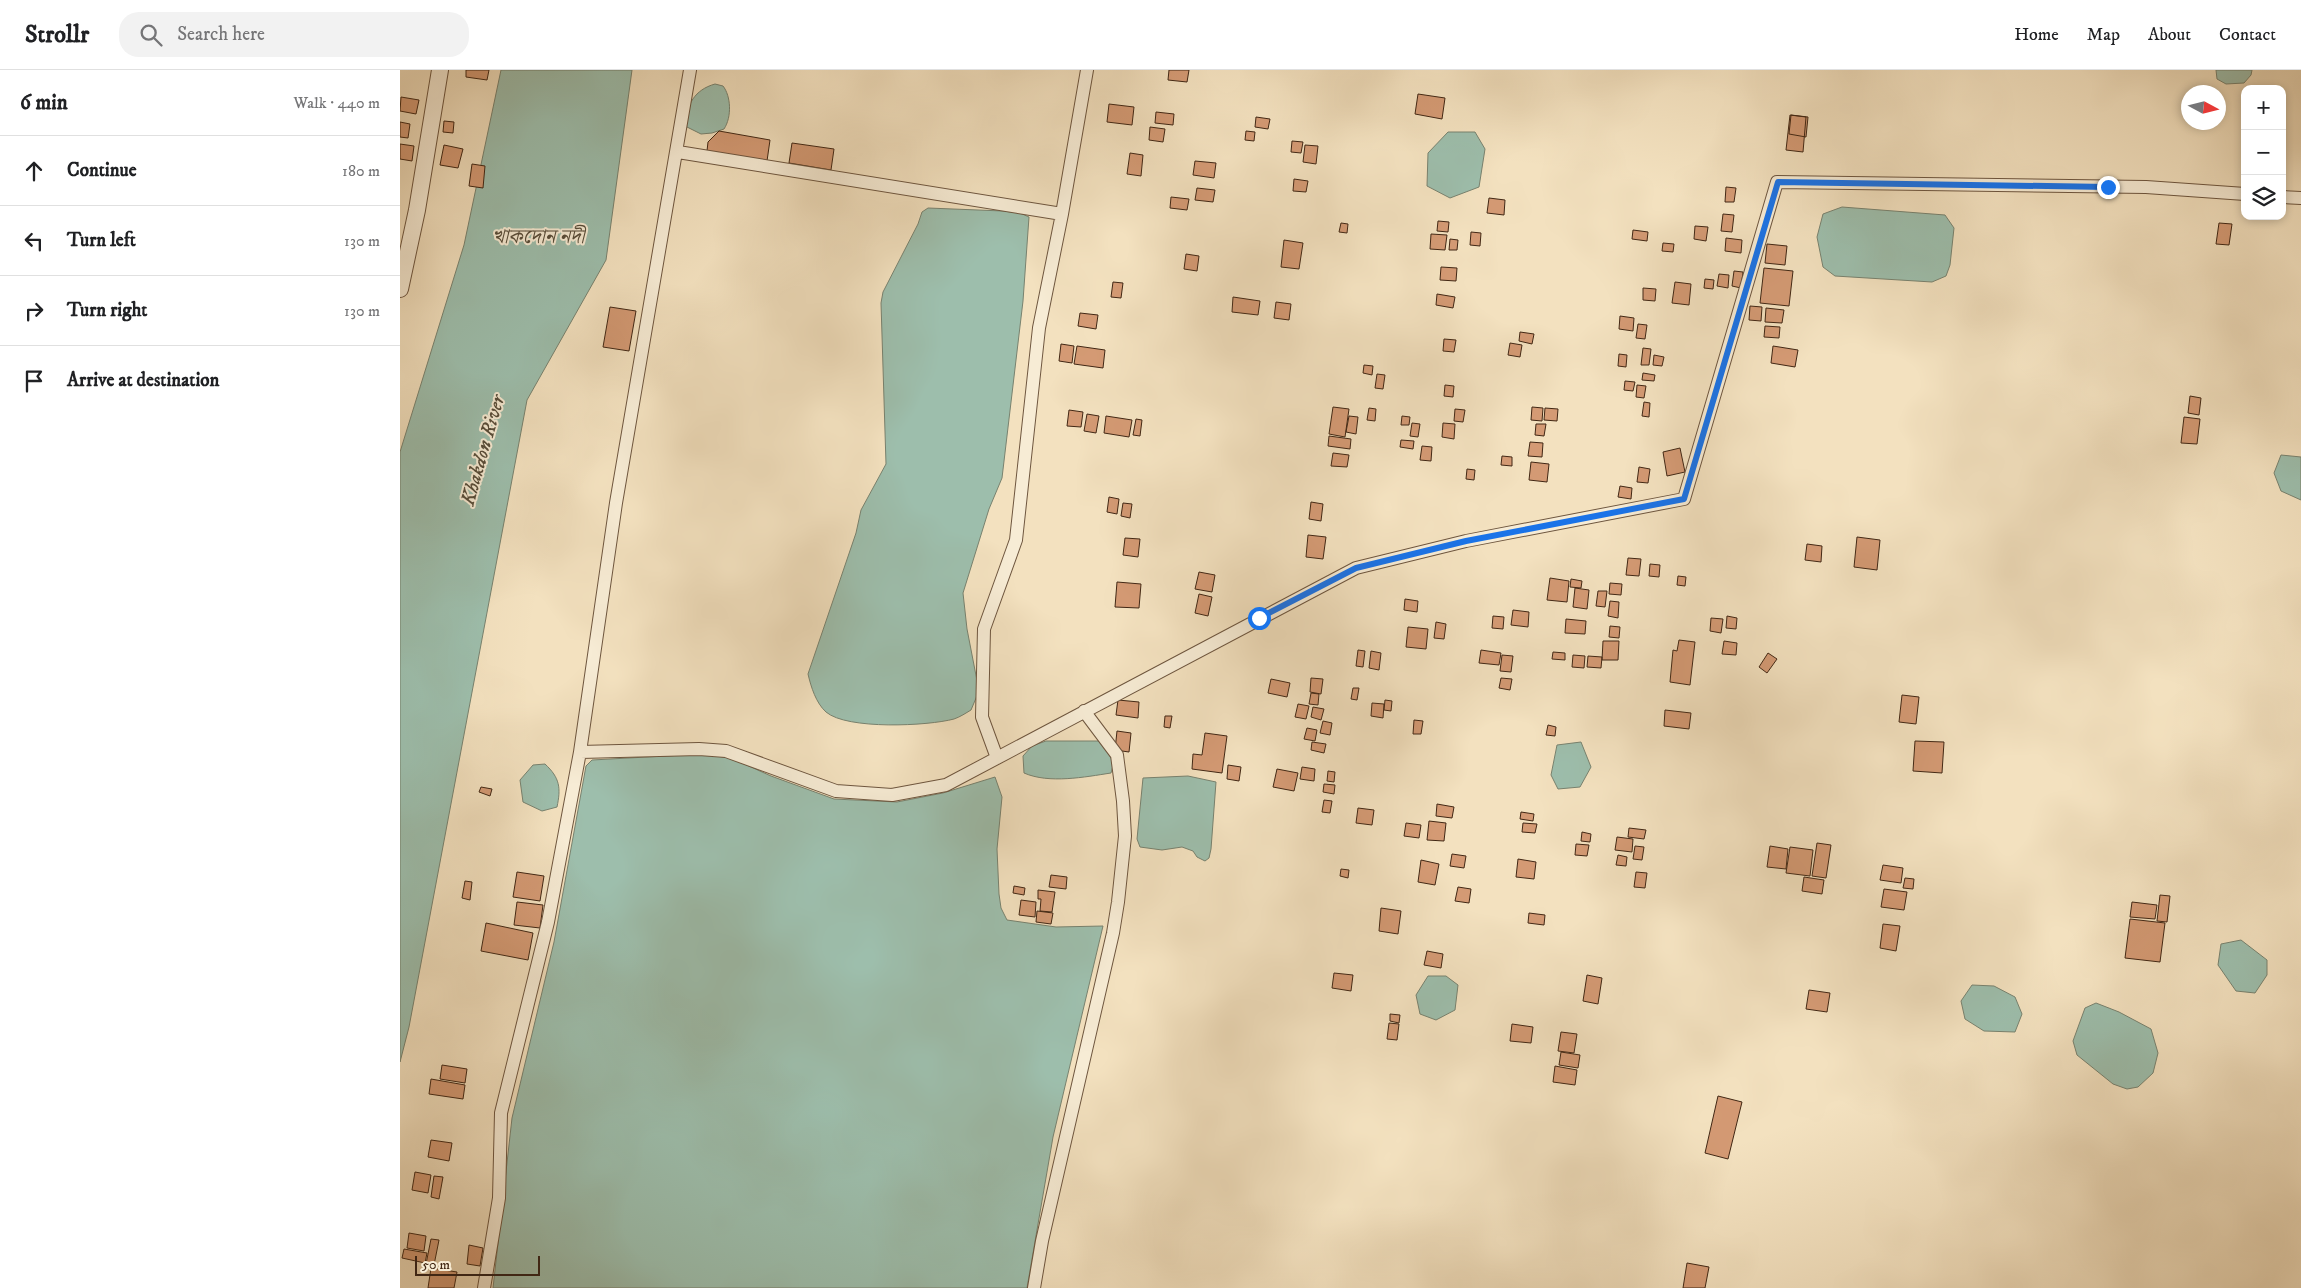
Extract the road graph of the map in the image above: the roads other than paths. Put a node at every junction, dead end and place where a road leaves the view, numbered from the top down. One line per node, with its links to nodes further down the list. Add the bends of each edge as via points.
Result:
1 (440, 70): 9 (street, via 417,210)
2 (690, 70): 4 (street)
3 (1087, 70): 8 (street)
4 (678, 152): 8 (street); 11 (street, via 616,503)
5 (2241, 194): 10 (street, via 2146,187 1778,182 1684,499 1466,541 1356,568)
6 (2286, 197): 7 (street)
7 (2301, 198)
8 (1062, 214): 12 (street, via 1039,328 1016,540 984,629 982,717)
9 (400, 289)
10 (1084, 711): 12 (street); 14 (street, via 1117,755 1125,836 1112,933)
11 (580, 752): 12 (street, via 726,751 836,791 892,795 946,785); 13 (street, via 548,922 501,1113 499,1198)
12 (997, 758)
13 (484, 1288)
14 (1034, 1288)

